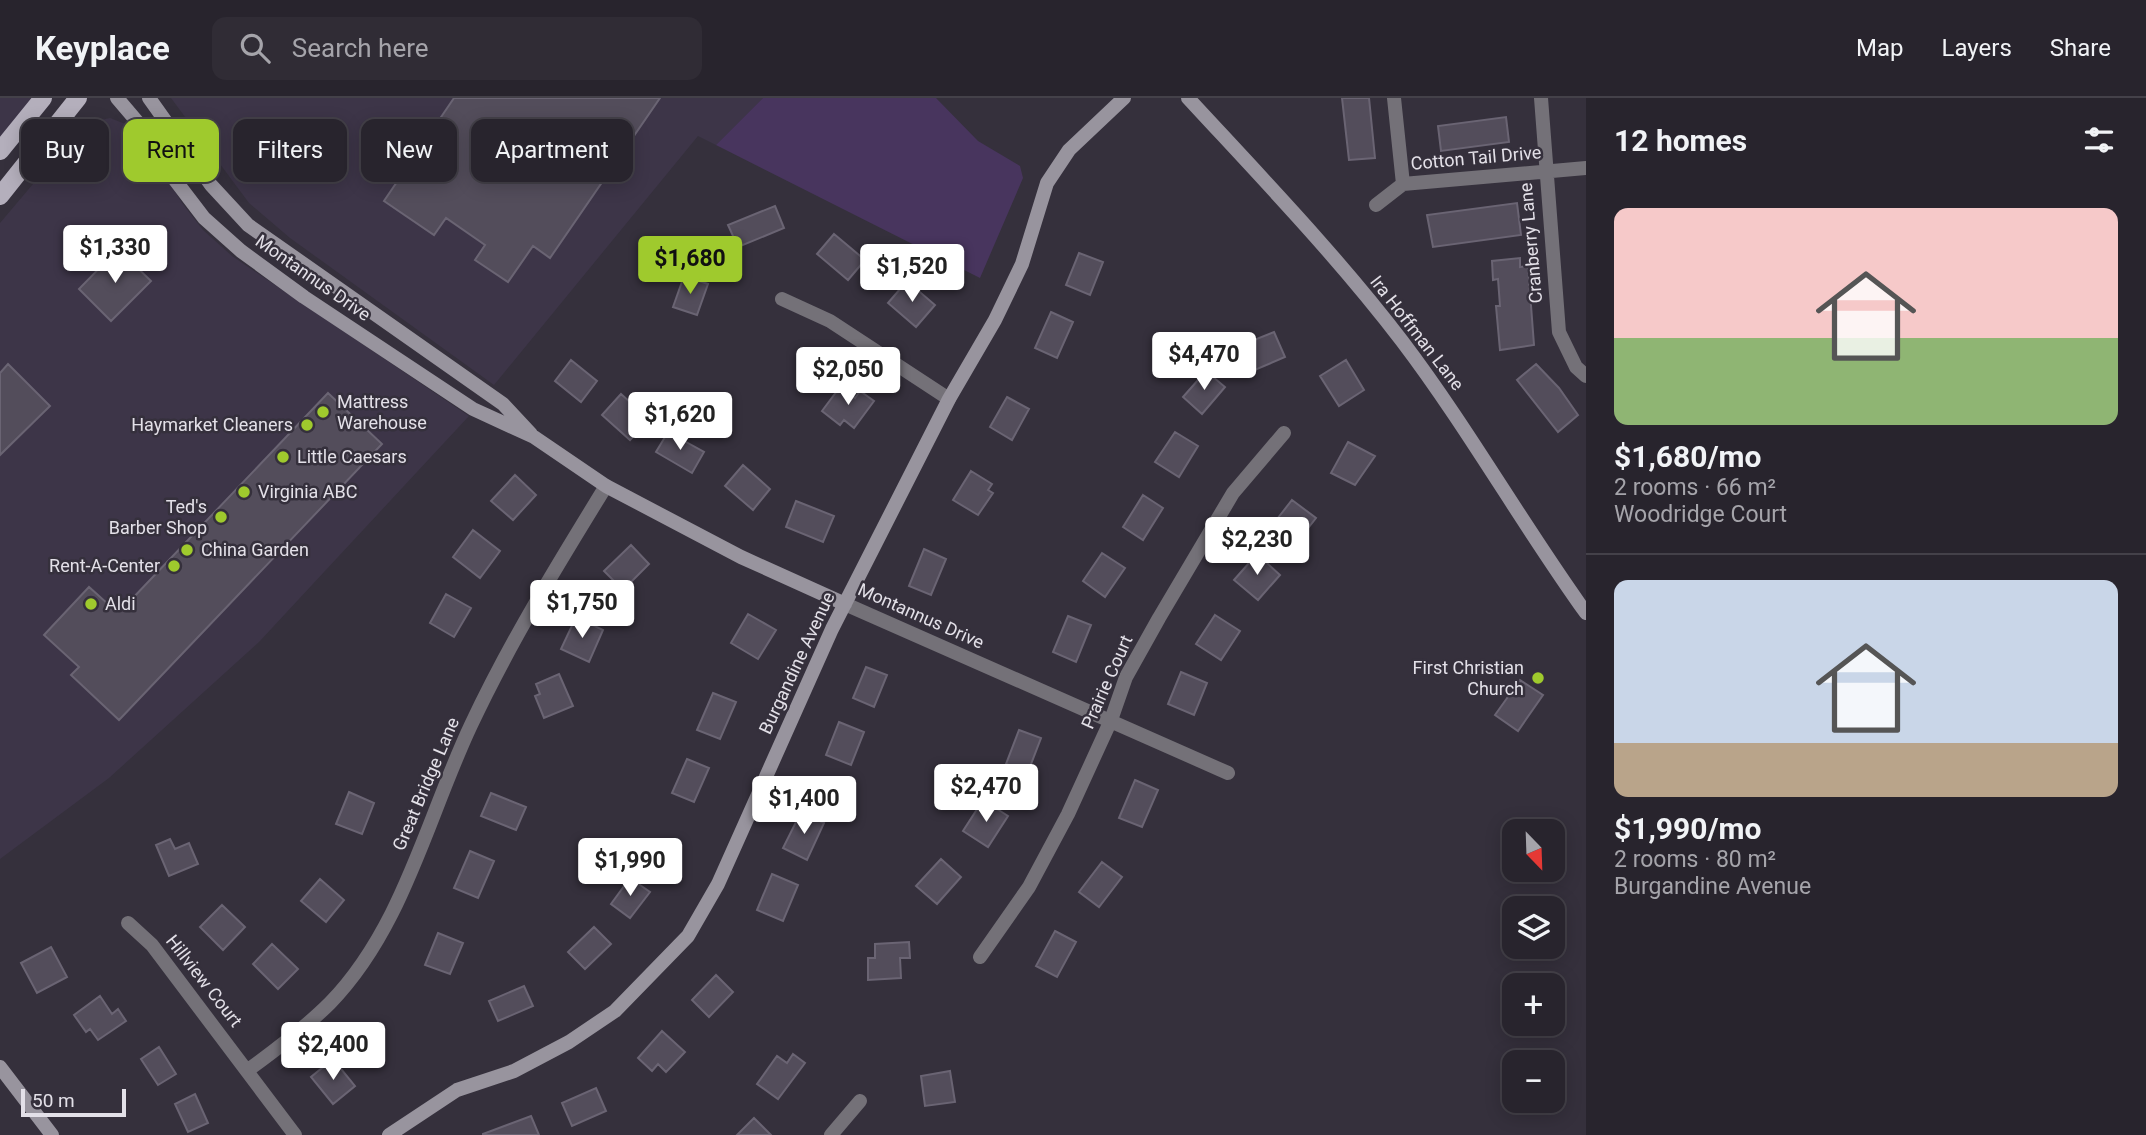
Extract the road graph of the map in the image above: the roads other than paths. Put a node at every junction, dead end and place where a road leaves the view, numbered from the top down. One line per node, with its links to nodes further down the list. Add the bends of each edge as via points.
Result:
1 (43, 98): 9 (main road)
2 (78, 98): 13 (main road)
3 (117, 98): 19 (street, Montannus Drive, via 146,132 184,192 230,243 473,409)
4 (149, 98): 19 (street, Montannus Drive, via 211,185 248,225 503,404)
5 (1124, 98): 17 (street, Burgandine Avenue, via 1069,150 1047,183 1022,264)
6 (1188, 98): 22 (street, Ira Hoffman Lane, via 1362,291 1448,404)
7 (1394, 98): 12 (street)
8 (1541, 98): 11 (street, Cranberry Lane)
9 (0, 151)
10 (1586, 168): 11 (street, Cotton Tail Drive)
11 (1544, 172): 12 (street, Cotton Tail Drive); 16 (street, Cranberry Lane, via 1559,332 1576,367)
12 (1403, 184): 14 (street, Cotton Tail Drive)
13 (0, 196)
14 (1376, 205)
15 (782, 299): 17 (street, via 830,321)
16 (1586, 376)
17 (949, 399): 21 (street, Burgandine Avenue)
18 (1284, 433): 23 (street, Prairie Court, via 1233,493 1126,677)
19 (534, 437): 20 (street, Montannus Drive)
20 (606, 486): 21 (street, Montannus Drive, via 741,557); 28 (street, Great Bridge Lane, via 535,598 470,726 397,904 368,955 331,1002)
21 (845, 604): 23 (street, Montannus Drive); 32 (street, Burgandine Avenue, via 718,884 688,936 604,1019 514,1071 457,1090)
22 (1586, 613)
23 (1111, 720): 24 (street, Montannus Drive); 26 (street, Prairie Court, via 1029,887)
24 (1228, 773)
25 (128, 923): 28 (street, Hillview Court, via 152,944)
26 (980, 957)
27 (0, 1067): 30 (street)
28 (248, 1070): 31 (street, Hillview Court)
29 (860, 1101): 33 (street)
30 (52, 1135)
31 (295, 1135)
32 (389, 1135)
33 (831, 1135)

